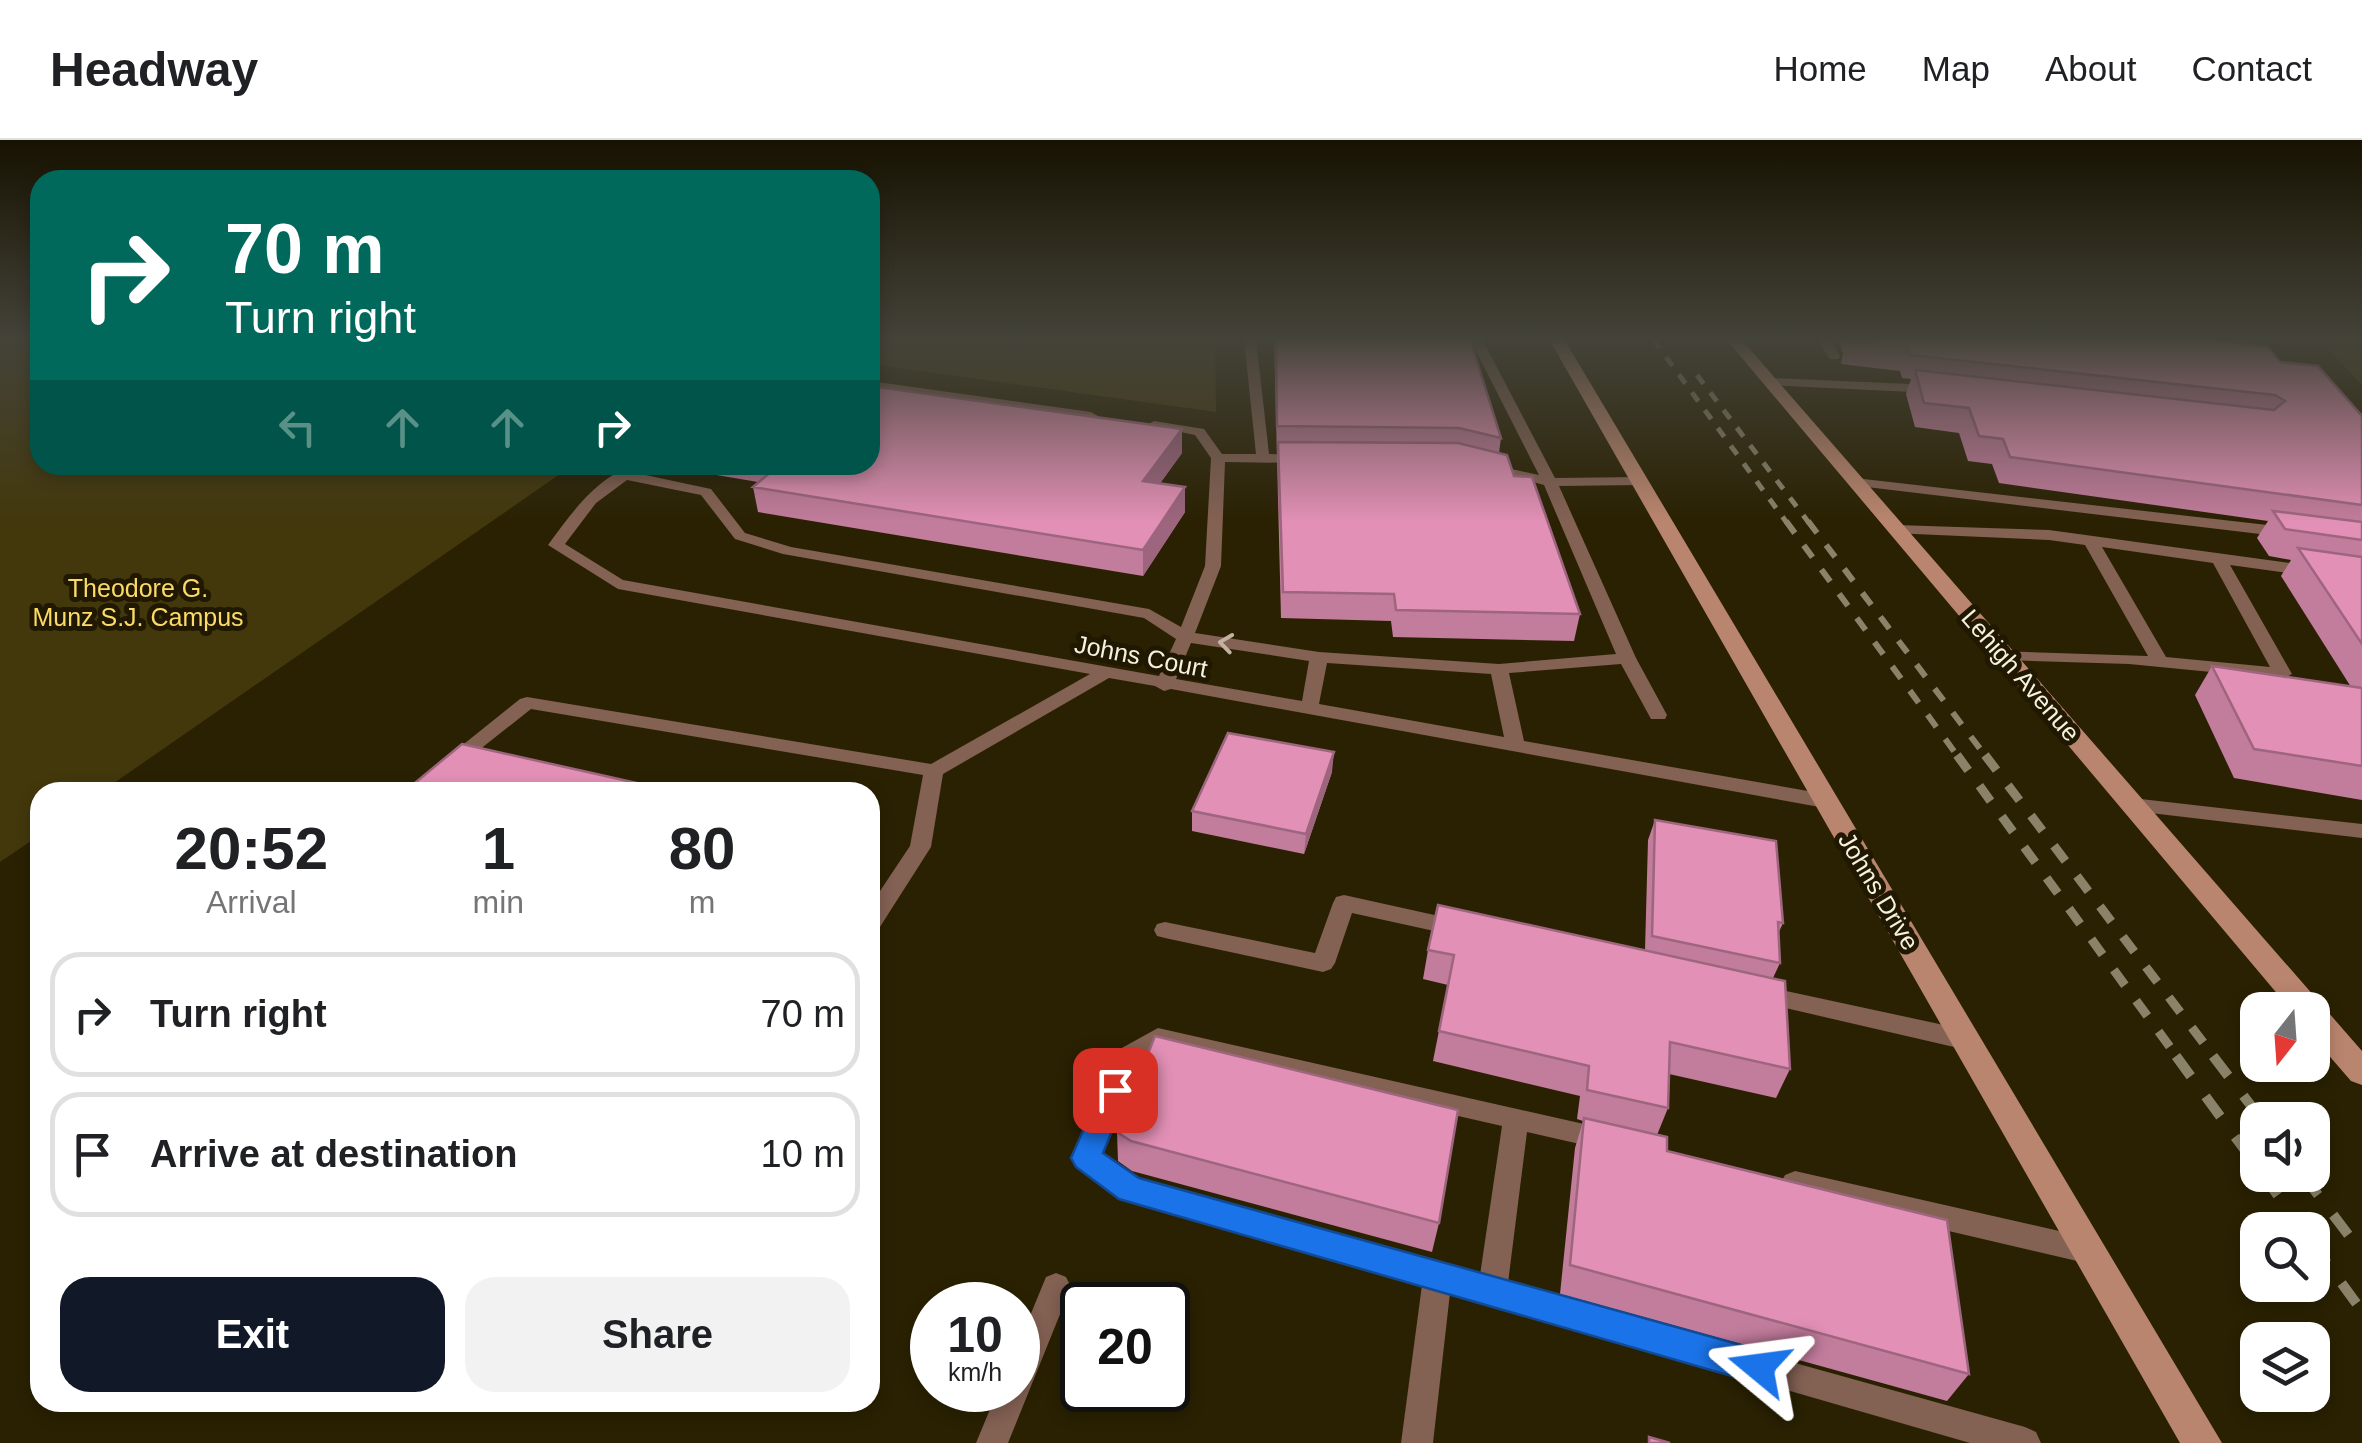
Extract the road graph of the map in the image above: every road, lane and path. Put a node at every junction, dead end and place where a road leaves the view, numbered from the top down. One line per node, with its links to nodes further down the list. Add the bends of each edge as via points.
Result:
1 (974, 400): 6 (lane)
2 (1257, 400): 9 (lane)
3 (1507, 400): 15 (lane)
4 (1592, 400): 14 (street, Johns Drive)
5 (1785, 400): 16 (street, Lehigh Avenue)
6 (1102, 418)
7 (1141, 424): 8 (lane, via 1199,432)
8 (1218, 458): 9 (lane); 22 (lane, via 1213,566)
9 (1263, 459): 10 (lane)
10 (1321, 459)
11 (1474, 464): 15 (lane)
12 (625, 475): 28 (lane, Johns Court, via 592,500 556,546 618,584)
13 (649, 475): 22 (lane, via 706,492 740,536 789,551 1149,614)
14 (1640, 480): 15 (lane); 35 (street, Johns Drive)
15 (1550, 482): 25 (lane)
16 (1856, 482): 17 (street, Lehigh Avenue); 18 (lane)
17 (1897, 530): 19 (lane); 23 (street, Lehigh Avenue)
18 (2303, 534)
19 (2090, 541): 20 (lane); 26 (lane)
20 (2219, 559): 21 (lane); 26 (lane, via 2283,674)
21 (2362, 578)
22 (1185, 637): 24 (lane, one-way to 22); 29 (lane)
23 (2004, 655): 26 (lane); 36 (street, Lehigh Avenue)
24 (1319, 657): 27 (lane); 30 (lane)
25 (1627, 658): 27 (lane); 31 (lane)
26 (2160, 662)
27 (1498, 669): 32 (lane)
28 (1103, 674): 29 (lane, Johns Court); 33 (lane)
29 (1164, 686): 30 (lane, Johns Court)
30 (1309, 712): 32 (lane, Johns Court)
31 (1658, 714)
32 (1516, 748): 35 (lane, Johns Court)
33 (934, 771): 34 (lane, via 527,703); 38 (lane, via 920,848)
34 (427, 782)
35 (1825, 802): 44 (street, Johns Drive)
36 (2132, 805): 37 (lane); 42 (street, Lehigh Avenue)
37 (2362, 831)
38 (880, 909)
39 (1165, 930): 40 (lane, via 1323,963 1344,903)
40 (1480, 933)
41 (1733, 988): 44 (lane)
42 (2293, 992)
43 (2330, 1035): 45 (street, Lehigh Avenue)
44 (1966, 1040): 49 (street, Johns Drive)
45 (2362, 1072)
46 (1516, 1118): 47 (lane); 50 (lane, via 1158,1038 1130,1056 1086,1158 1130,1189); 52 (lane)
47 (1630, 1145)
48 (1764, 1176): 49 (lane)
49 (2090, 1251): 58 (street, Johns Drive)
50 (1438, 1276): 52 (lane); 56 (lane)
51 (1056, 1287): 53 (lane)
52 (1492, 1290): 57 (lane)
53 (1040, 1327)
54 (1005, 1412): 55 (lane)
55 (992, 1443)
56 (1417, 1443)
57 (2025, 1443)
58 (2202, 1443)

